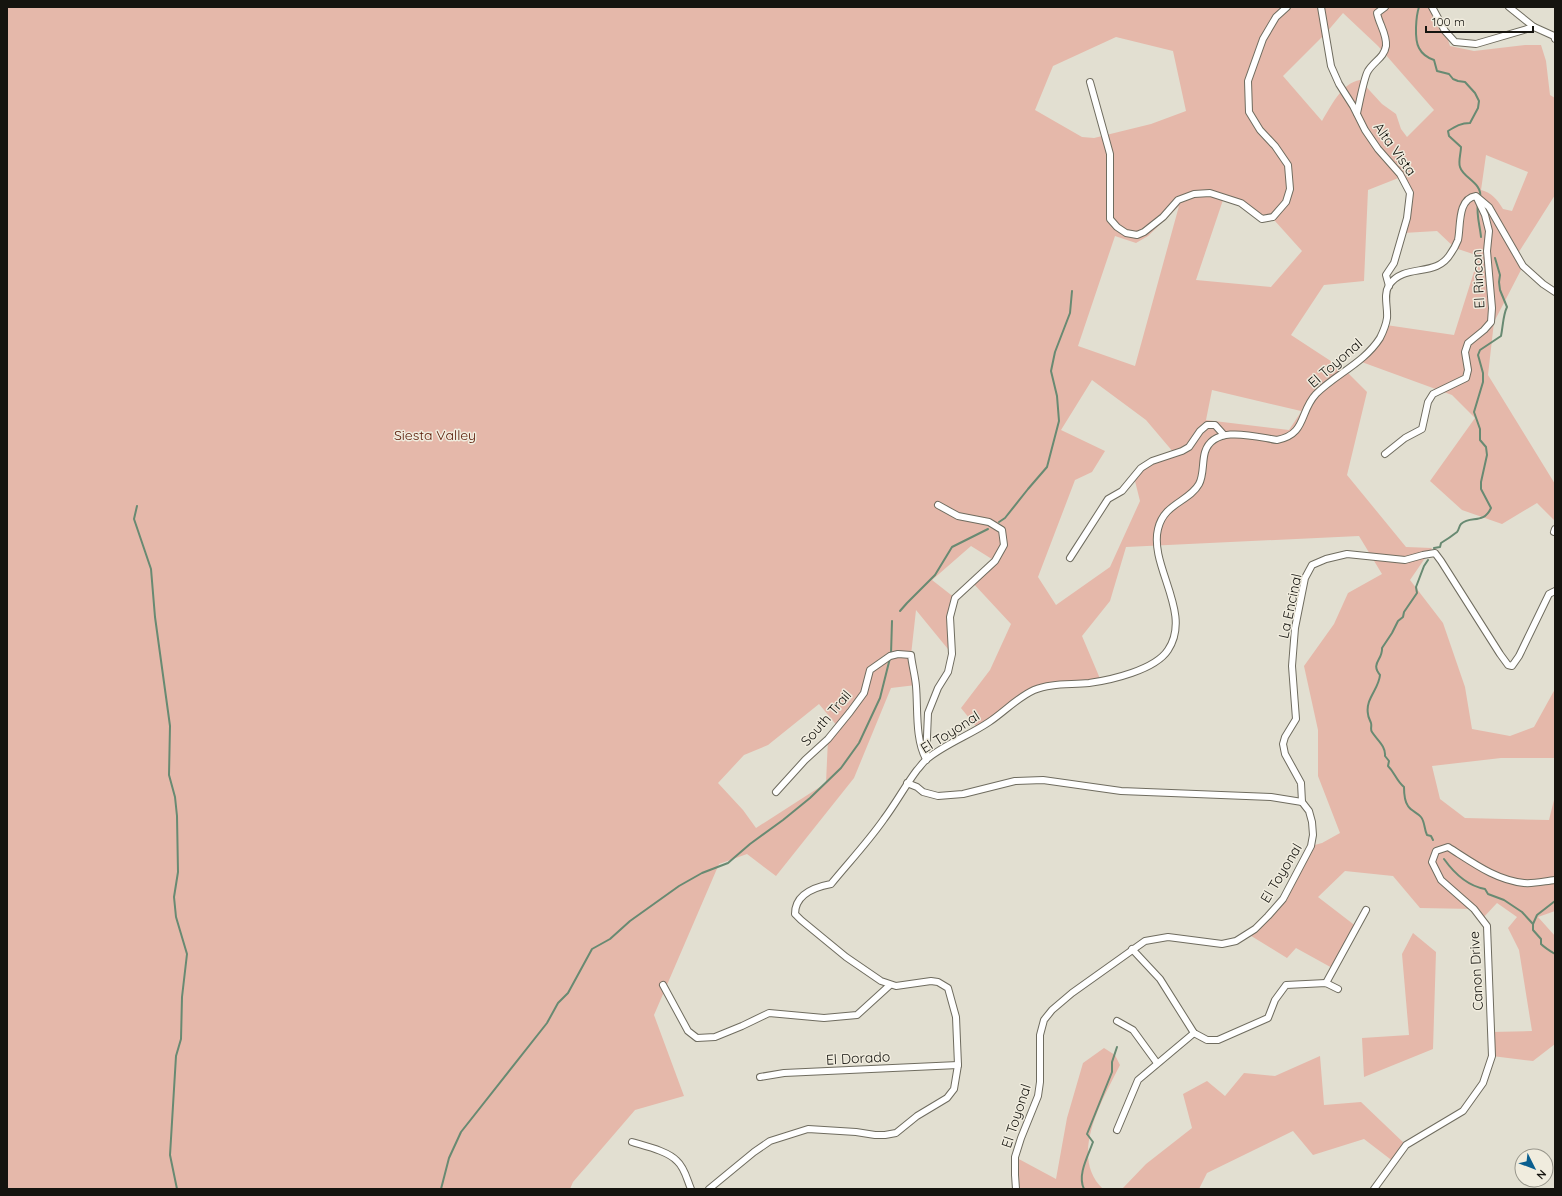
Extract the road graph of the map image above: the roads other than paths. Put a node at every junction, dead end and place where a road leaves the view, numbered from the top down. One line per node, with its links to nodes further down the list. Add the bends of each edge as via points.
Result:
1 (1287, 7): 8 (street, via 1276,17 1264,39 1248,81 1249,112 1288,165 1290,189 1286,202 1273,218 1262,219 1241,203 1210,192 1178,200 1163,217 1137,235 1126,233 1117,227 1110,219 1110,154)
2 (1321, 7): 9 (street, Alta Vista, via 1331,66 1338,84)
3 (1385, 7): 9 (street, via 1378,13 1378,22 1384,31 1385,50 1368,71)
4 (1432, 7): 6 (street, via 1455,42 1476,44)
5 (1509, 7): 6 (street)
6 (1534, 27): 7 (street)
7 (1555, 38)
8 (1090, 82)
9 (1357, 113): 11 (street, Alta Vista, via 1365,130 1400,174 1410,192 1407,218 1394,263 1386,275)
10 (1476, 196): 11 (street, via 1470,197 1464,204 1456,243 1449,258 1433,268 1404,274); 12 (street, via 1488,207 1522,266); 14 (street, El Rincon, via 1489,231 1487,251 1491,322 1468,343 1465,352 1468,370 1466,378 1433,394 1428,402 1422,429 1405,438)
11 (1389, 286): 13 (street, El Toyonal, via 1386,293 1386,324 1380,337 1359,361 1316,394 1295,432 1277,440)
12 (1555, 292)
13 (1224, 435): 16 (street, via 1215,425 1207,425 1182,452 1142,468 1122,491 1108,500); 18 (street, El Toyonal, via 1213,439 1208,445 1198,485 1172,506 1158,527 1158,557 1170,590 1175,618 1173,640 1166,652 1148,666 1109,679 1033,690 978,729)
14 (1385, 454)
15 (938, 505): 18 (street, via 958,516 989,522 1002,530 1004,545 995,561 955,598 950,617 952,654 948,672 928,713)
16 (1070, 558)
17 (1555, 591): 21 (street, La Encinal, via 1549,594 1512,666 1508,665 1500,654 1434,554 1423,554 1405,560 1347,554 1312,565 1305,578 1295,628 1292,666 1296,719 1284,737 1283,744 1285,754 1302,783)
18 (926, 760): 19 (street, El Toyonal); 20 (street, South Trail, via 921,751 911,655 898,654 890,656 870,670 864,692 850,712 828,739)
19 (907, 784): 21 (street, via 938,796 963,794 1015,781 1053,780 1121,791 1272,797); 27 (street, El Toyonal, via 885,819 832,884 817,887 805,894 795,907 795,914 840,952)
20 (776, 792)
21 (1302, 802): 24 (street, El Toyonal, via 1309,811 1312,822 1311,846 1283,899 1255,929 1236,941 1222,944 1168,937 1145,941)
22 (1555, 880): 39 (street, Canon Drive, via 1524,883 1498,877 1448,846 1436,851 1432,862 1442,880 1474,909 1487,926 1492,1056 1483,1084 1463,1111 1406,1145)
23 (1366, 910): 25 (street)
24 (1132, 949): 30 (street, via 1160,980); 38 (street, El Toyonal, via 1072,993 1052,1010 1042,1025 1038,1096 1015,1157)
25 (1326, 983): 28 (street); 30 (street, via 1286,986 1274,1000 1268,1018 1218,1040 1207,1040)
26 (663, 985): 27 (street, via 680,1019 688,1031 697,1038 715,1037 769,1013 824,1018 857,1015)
27 (890, 985): 32 (street, via 903,986 931,981 948,988 956,1017)
28 (1338, 989)
29 (1118, 1021): 31 (street, via 1133,1030)
30 (1194, 1033): 31 (street)
31 (1157, 1063): 34 (street, via 1138,1080)
32 (958, 1065): 33 (street, El Dorado); 37 (street, via 957,1078 951,1094 896,1133 875,1135 808,1129 790,1134 770,1141)
33 (760, 1077)
34 (1117, 1130)
35 (632, 1142): 36 (street, via 669,1155 678,1161)
36 (691, 1189)
37 (709, 1189)
38 (1016, 1189)
39 (1374, 1189)

